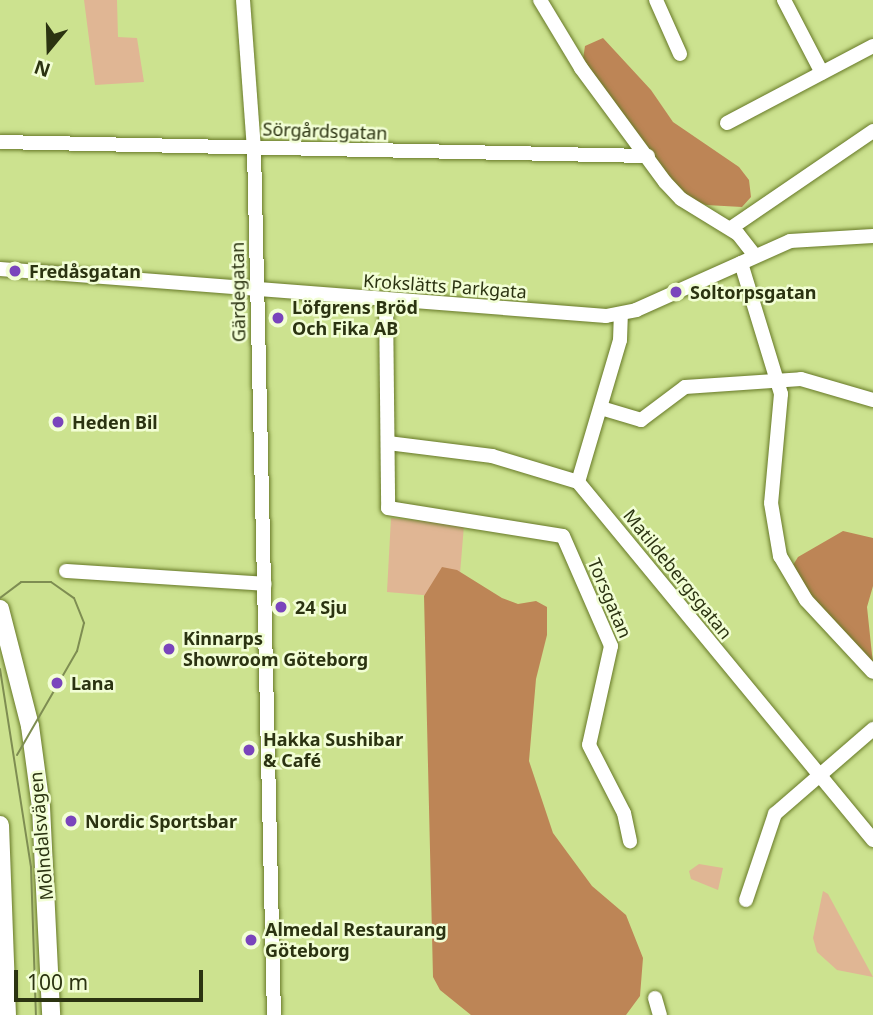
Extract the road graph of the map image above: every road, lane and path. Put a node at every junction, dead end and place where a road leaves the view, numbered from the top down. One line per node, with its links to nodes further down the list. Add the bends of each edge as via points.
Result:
1 (243, 0): 11 (street, Gärdegatan)
2 (540, 0): 12 (street, via 581,68)
3 (656, 0): 6 (street)
4 (785, 0): 7 (street)
5 (873, 46): 7 (street)
6 (680, 54)
7 (822, 73): 8 (street)
8 (727, 123)
9 (873, 131): 13 (street)
10 (0, 142): 11 (street, Sörgårdsgatan)
11 (254, 149): 12 (street, Sörgårdsgatan); 17 (street, Gärdegatan)
12 (648, 156): 13 (street, via 681,199)
13 (731, 228): 15 (street)
14 (873, 236): 15 (street, Krokslätts Parkgata, via 808,237)
15 (748, 260): 19 (street, Krokslätts Parkgata); 20 (street)
16 (0, 269): 17 (street, Krokslätts Parkgata)
17 (258, 289): 18 (street, Krokslätts Parkgata); 26 (street, Gärdegatan)
18 (386, 301): 19 (street, Krokslätts Parkgata); 23 (street)
19 (621, 314): 22 (street, via 620,340)
20 (779, 380): 21 (street, via 809,380); 22 (street, via 679,388 641,420); 28 (street, via 781,427 771,503 780,556 806,600)
21 (873, 400)
22 (601, 408): 24 (street)
23 (388, 443): 24 (street, via 492,456); 33 (street, Torsgatan, via 388,508 563,536 611,646 589,744 624,813)
24 (578, 482): 30 (street, Matildebergsgatan)
25 (66, 571): 26 (street)
26 (265, 584): 38 (street, Gärdegatan)
27 (0, 609): 37 (main road, Mölndalsvägen, via 15,660 41,807)
28 (873, 672)
29 (873, 729): 30 (street)
30 (818, 776): 32 (street, Matildebergsgatan); 34 (street, via 775,814)
31 (0, 825): 36 (main road)
32 (873, 840)
33 (630, 841)
34 (747, 900)
35 (655, 998): 39 (street)
36 (7, 1015)
37 (51, 1015)
38 (274, 1015)
39 (660, 1015)

